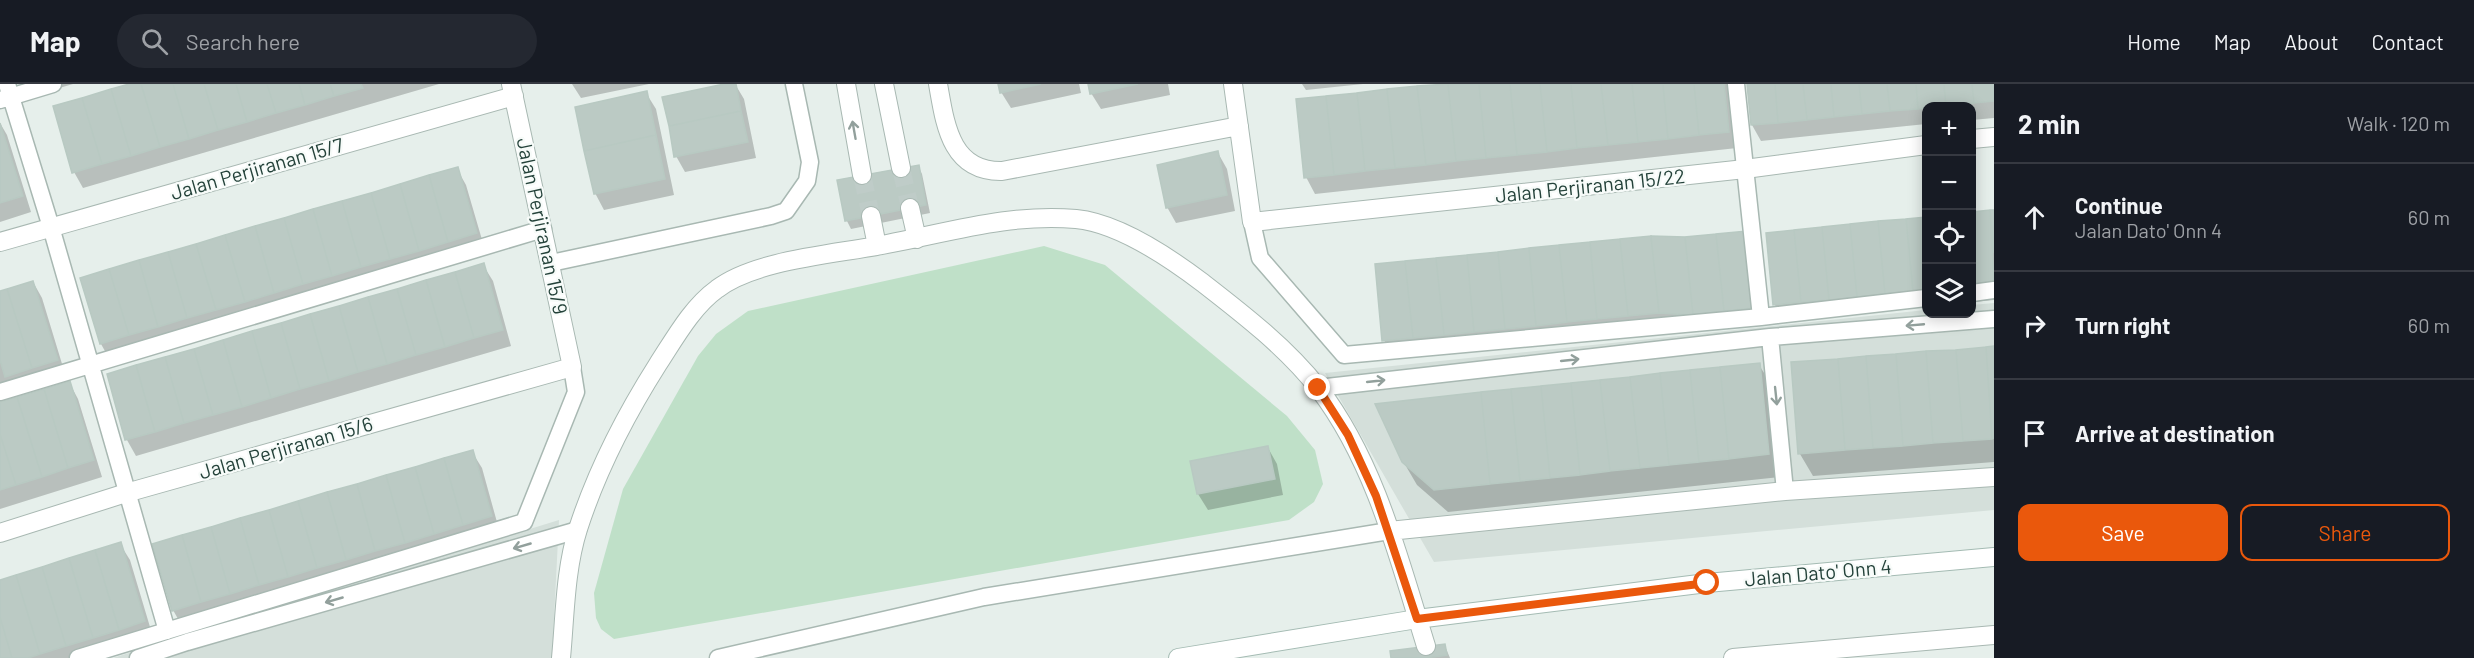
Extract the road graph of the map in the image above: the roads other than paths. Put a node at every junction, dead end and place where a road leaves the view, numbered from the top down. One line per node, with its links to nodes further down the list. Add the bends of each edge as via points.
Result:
1 (53, 84): 9 (lane)
2 (794, 84): 25 (lane, via 810,162 807,181 786,211)
3 (846, 84): 16 (street, one-way to 3)
4 (885, 84): 14 (street)
5 (938, 84): 10 (street, via 955,150 990,171)
6 (1233, 84): 10 (street)
7 (1736, 84): 15 (lane)
8 (512, 90): 20 (street, Jalan Perjiranan 15/7); 21 (street, Jalan Perjiranan 15/9)
9 (6, 93): 20 (lane)
10 (1239, 126): 19 (street)
11 (1994, 136): 12 (street)
12 (1976, 139)
13 (1922, 146): 15 (street, Jalan Perjiranan 15/22)
14 (902, 168)
15 (1745, 169): 19 (street, Jalan Perjiranan 15/22); 29 (lane)
16 (862, 175)
17 (910, 208): 22 (street)
18 (871, 216): 24 (street)
19 (1252, 222): 29 (lane, via 1260,258 1344,355)
20 (51, 227): 23 (street, Jalan Perjiranan 15/7); 32 (lane)
21 (543, 229): 25 (street, Jalan Perjiranan 15/9); 32 (lane)
22 (917, 239): 24 (street); 34 (street, via 1014,219 1080,219 1124,233 1174,261 1257,325)
23 (0, 242)
24 (877, 246): 39 (street, via 745,273 717,288 696,309 635,401 606,454)
25 (551, 263): 33 (street, Jalan Perjiranan 15/9)
26 (1994, 290): 27 (lane)
27 (1976, 292)
28 (1922, 298): 29 (lane)
29 (1761, 317)
30 (1994, 319): 31 (lane, one-way to 31)
31 (1770, 337): 34 (lane, one-way to 31); 37 (lane, one-way to 37)
32 (89, 365): 35 (lane); 38 (lane)
33 (572, 367): 38 (street, Jalan Perjiranan 15/6); 44 (lane, via 576,392 524,522)
34 (1318, 388): 40 (street, via 1348,435)
35 (0, 392)
36 (1994, 477): 37 (street)
37 (1785, 491): 40 (street)
38 (126, 493): 41 (street, Jalan Perjiranan 15/6); 44 (lane)
39 (578, 530): 46 (lane, one-way to 46); 52 (street)
40 (1389, 531): 43 (street); 53 (lane, via 984,597)
41 (0, 533)
42 (1994, 556): 43 (street, Jalan Dato' Onn 4, via 1707,583)
43 (1417, 619): 48 (street); 54 (street, Jalan Dato' Onn 4)
44 (166, 631): 49 (lane)
45 (1994, 635): 47 (street)
46 (188, 642): 50 (lane); 51 (lane)
47 (1859, 652): 55 (street)
48 (1428, 654)
49 (78, 658)
50 (138, 658)
51 (193, 658)
52 (561, 658)
53 (718, 658)
54 (1178, 658)
55 (1733, 658)

